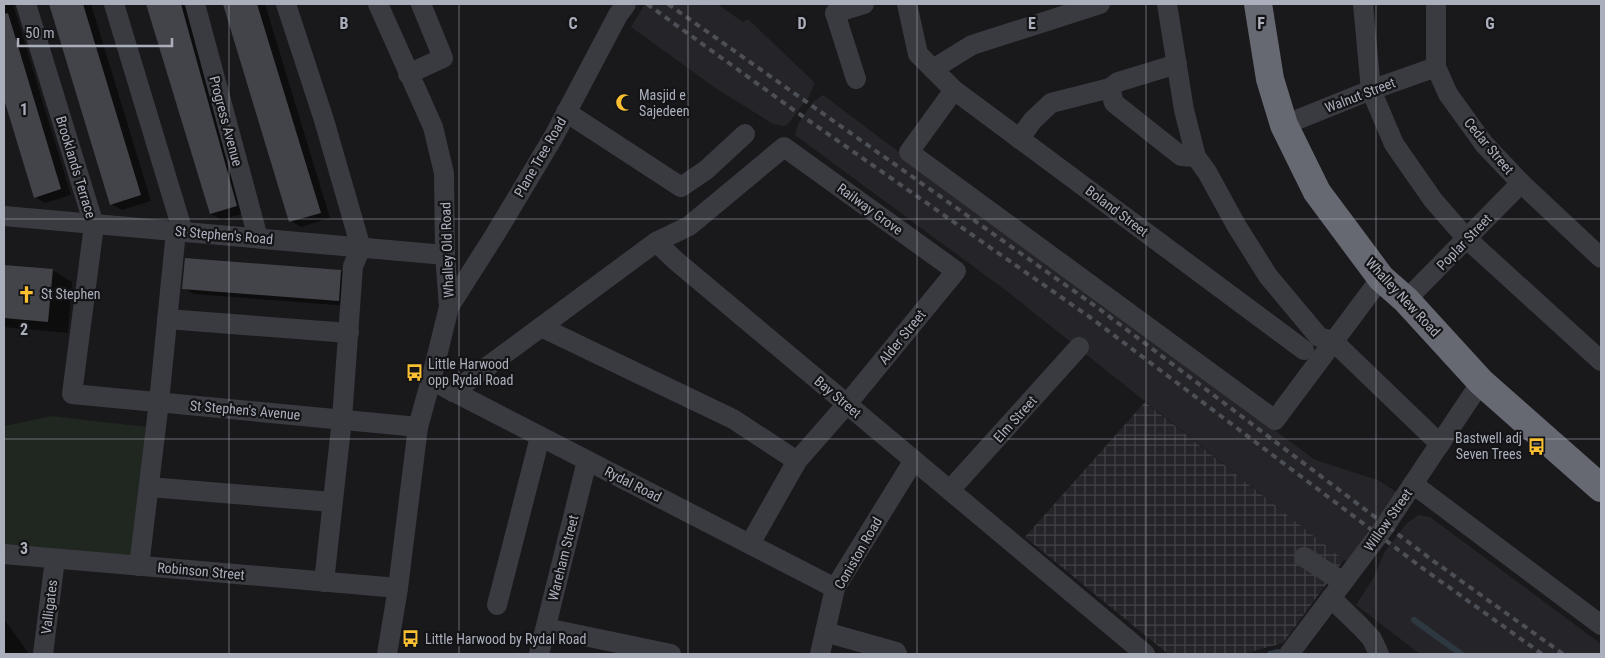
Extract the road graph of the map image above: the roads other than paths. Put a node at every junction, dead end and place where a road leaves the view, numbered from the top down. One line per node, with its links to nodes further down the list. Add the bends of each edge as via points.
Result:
1 (26, 4): 30 (street, Brooklands Terrace)
2 (114, 4): 31 (street)
3 (195, 4): 32 (street, Progress Avenue)
4 (286, 4): 35 (street)
5 (378, 4): 18 (street, Whalley Old Road)
6 (421, 4): 18 (street, via 443,58)
7 (626, 4): 23 (street, Plane Tree Road)
8 (864, 4): 19 (street, via 835,13)
9 (907, 4): 17 (street, Boland Street, via 918,54)
10 (1100, 4): 17 (street, via 972,45)
11 (1167, 4): 15 (street)
12 (1258, 4): 24 (highway, Whalley New Road, via 1270,80)
13 (1363, 4): 22 (street)
14 (1436, 4): 16 (street, Cedar Street)
15 (1176, 64): 20 (street, via 1118,82); 27 (street)
16 (1436, 67): 22 (street, Walnut Street); 28 (street, Cedar Street, via 1448,94 1484,144)
17 (934, 69): 21 (street, Boland Street)
18 (408, 74): 36 (street, Whalley Old Road, via 433,127 444,173)
19 (856, 79)
20 (1110, 88): 26 (street, via 1051,103 1033,120); 27 (street, via 1114,103 1181,156)
21 (954, 90): 26 (street, Boland Street); 45 (street, via 909,152 1275,420)
22 (1371, 90): 24 (street, Walnut Street); 33 (street, via 1394,144 1433,200)
23 (566, 112): 25 (street, via 681,187 706,170); 41 (street, Plane Tree Road)
24 (1284, 125): 39 (highway, Whalley New Road, via 1317,192)
25 (745, 134)
26 (1020, 139): 47 (street, Boland Street)
27 (1196, 156): 45 (street, via 1268,276 1319,337)
28 (1521, 183): 33 (street, Poplar Street); 37 (street, Cedar Street)
29 (4, 216): 30 (street, St Stephen's Road)
30 (94, 225): 31 (street, St Stephen's Road); 52 (street, Brooklands Terrace)
31 (180, 232): 32 (street, St Stephen's Road); 42 (street)
32 (258, 238): 35 (street, St Stephen's Road)
33 (1467, 239): 40 (street, Poplar Street); 48 (street)
34 (656, 242): 38 (street, Railway Grove, via 690,226 784,147); 43 (street); 54 (street, Bay Street)
35 (361, 248): 36 (street, St Stephen's Road); 44 (street, via 353,266)
36 (445, 255): 41 (street, Whalley Old Road)
37 (1601, 258)
38 (956, 270): 54 (street, Alder Street)
39 (1381, 278): 40 (highway, Whalley New Road); 45 (street)
40 (1406, 300): 50 (highway, Whalley New Road)
41 (449, 307): 49 (street, Whalley Old Road)
42 (167, 319): 44 (street); 53 (street)
43 (541, 327): 51 (street); 61 (street, via 733,419)
44 (349, 334): 55 (street)
45 (1333, 341): 58 (street)
46 (1079, 347): 65 (street, Elm Street)
47 (1304, 350)
48 (1601, 360)
49 (431, 380): 51 (street, Rydal Road); 56 (street, Whalley Old Road)
50 (1481, 382): 58 (street, Willow Street); 64 (highway, Whalley New Road)
51 (453, 392): 57 (street, Rydal Road)
52 (72, 394): 53 (street, St Stephen's Avenue)
53 (159, 402): 55 (street, St Stephen's Avenue); 63 (street)
54 (847, 404): 59 (street, Bay Street); 61 (street, Alder Street)
55 (342, 420): 56 (street, St Stephen's Avenue); 66 (street)
56 (418, 427): 74 (street, Whalley Old Road)
57 (540, 437): 60 (street, Rydal Road); 77 (street)
58 (1440, 444): 62 (street, Willow Street)
59 (914, 460): 65 (street, Bay Street); 75 (street, Coniston Road)
60 (587, 461): 67 (street, Rydal Road); 79 (street, Wareham Street)
61 (797, 461): 67 (street, Alder Street)
62 (1413, 484): 73 (street, Willow Street, via 1384,529); 78 (street)
63 (149, 487): 66 (street); 71 (street)
64 (1601, 488)
65 (950, 490): 87 (street, Bay Street)
66 (332, 502): 72 (street)
67 (750, 544): 75 (street, Rydal Road)
68 (4, 554): 70 (street, Robinson Street)
69 (1304, 557): 73 (street)
70 (55, 559): 71 (street, Robinson Street); 81 (street, Valligates)
71 (140, 566): 72 (street, Robinson Street)
72 (324, 582): 74 (street, Robinson Street)
73 (1343, 582): 76 (street, Willow Street)
74 (398, 588): 82 (street, Whalley Old Road)
75 (835, 588): 80 (street, Coniston Road)
76 (1331, 598): 88 (street, Willow Street); 89 (street, via 1360,626)
77 (497, 605)
78 (1601, 625)
79 (546, 628): 83 (street, Wareham Street); 84 (street)
80 (825, 632): 85 (street, Coniston Road); 86 (street)
81 (43, 654)
82 (387, 654)
83 (539, 654)
84 (671, 654)
85 (820, 654)
86 (897, 654)
87 (1145, 654)
88 (1289, 654)
89 (1379, 654)

